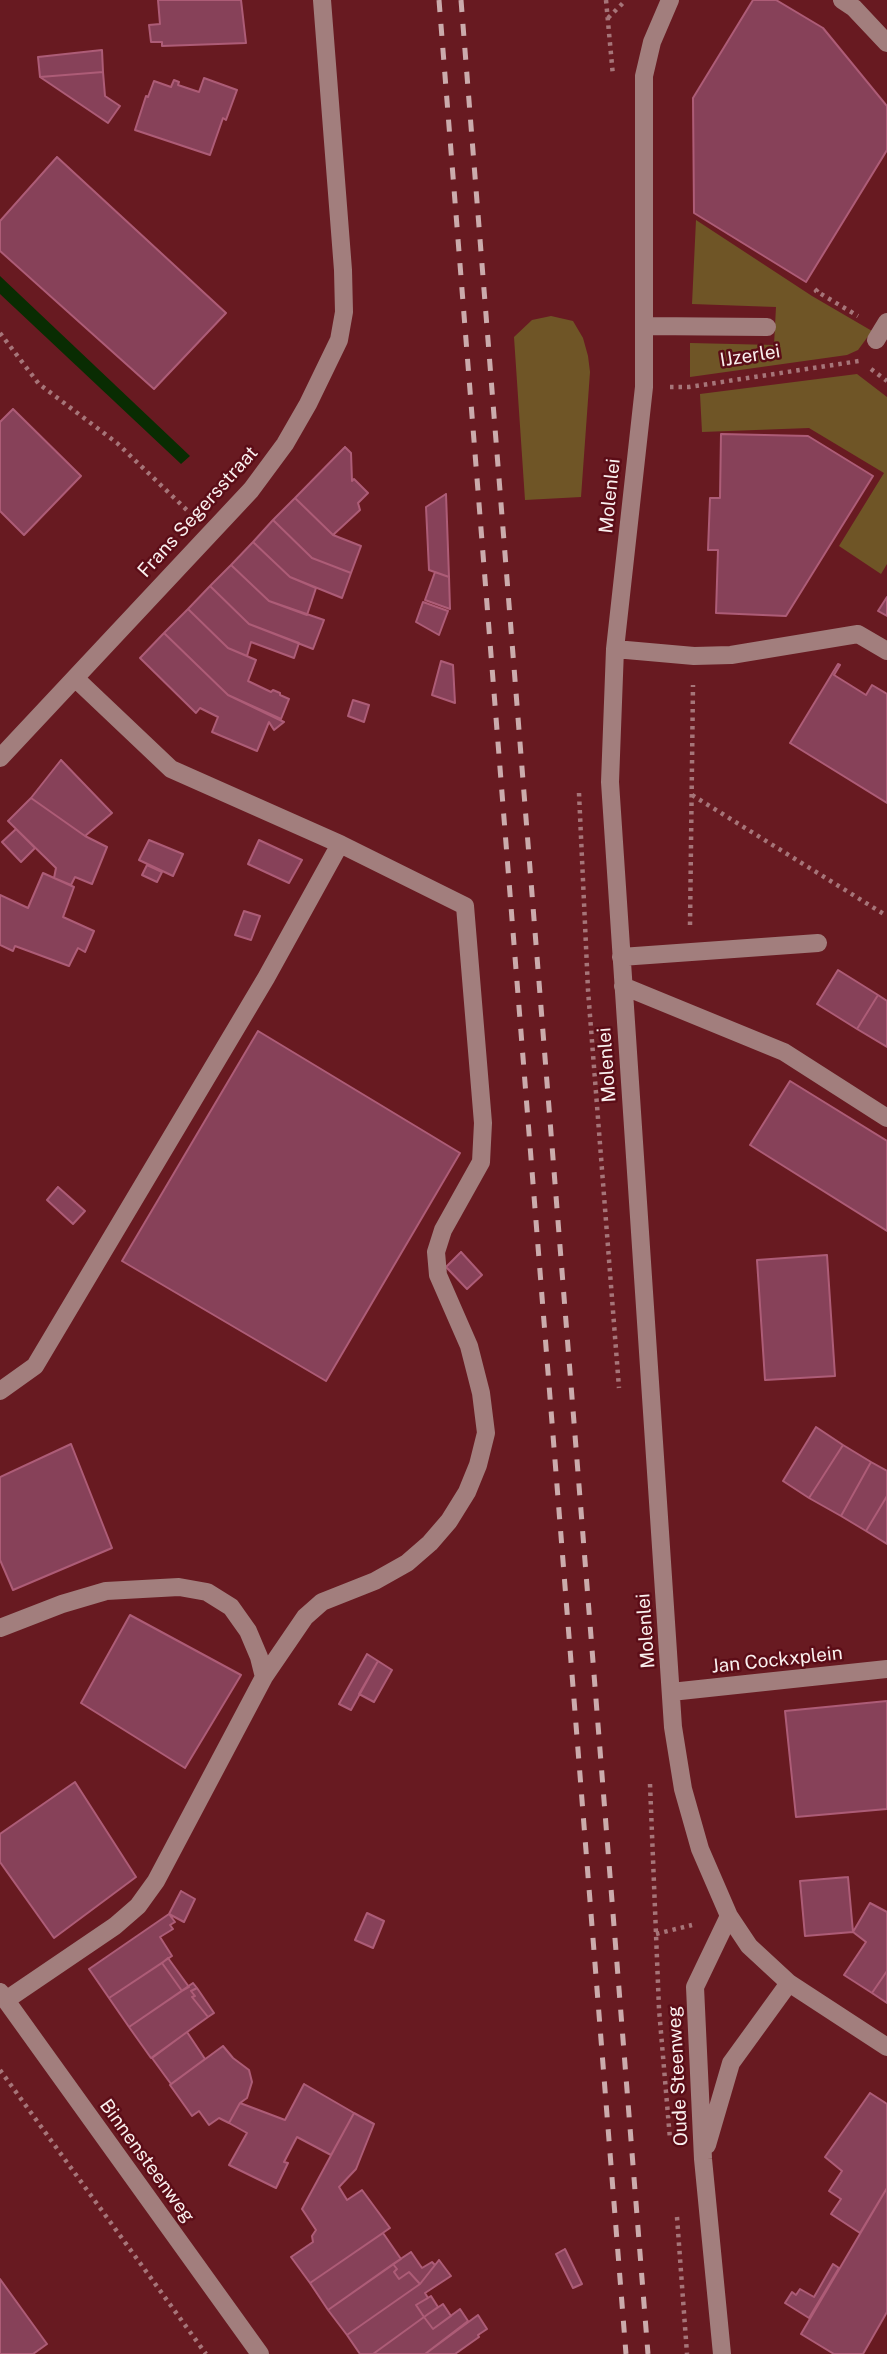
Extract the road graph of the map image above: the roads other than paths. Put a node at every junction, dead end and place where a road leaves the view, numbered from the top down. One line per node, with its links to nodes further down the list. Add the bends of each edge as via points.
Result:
1 (322, 0): 9 (street, Frans Segersstraat, via 343,270 340,340 309,404 251,490)
2 (670, 0): 5 (street, Molenlei, via 644,76)
3 (842, 0): 4 (street)
4 (887, 43)
5 (645, 326): 6 (street); 7 (street, Molenlei, via 644,387)
6 (767, 327)
7 (615, 649): 8 (street, via 731,655 858,635); 13 (street, Molenlei, via 610,782)
8 (887, 651)
9 (75, 678): 10 (street, Frans Segersstraat); 11 (street, via 171,769)
10 (0, 758)
11 (340, 844): 16 (street, via 266,978 35,1366); 19 (street, via 465,906 483,1123 481,1162 443,1230 436,1252 438,1275 469,1346 486,1433 467,1492 430,1543 375,1581 321,1602 305,1617)
12 (818, 943): 13 (street)
13 (621, 957): 14 (street, Molenlei)
14 (623, 986): 15 (street, via 784,1052); 20 (street, Molenlei)
15 (887, 1118)
16 (0, 1391)
17 (0, 1628): 19 (street, via 106,1591 178,1587 207,1592 231,1607 248,1631)
18 (887, 1669): 20 (street, Jan Cockxplein)
19 (264, 1677): 23 (street, via 156,1881 138,1906 115,1926)
20 (671, 1692): 21 (street, Molenlei, via 683,1789 700,1849)
21 (729, 1916): 22 (street, Molenlei, via 749,1946); 25 (street, Oude Steenweg, via 695,1987)
22 (789, 1983): 24 (street, Molenlei); 25 (street, Oude Steenweg, via 731,2063)
23 (3, 1996): 26 (street, Binnensteenweg)
24 (887, 2046)
25 (704, 2159): 27 (street, Oude Steenweg)
26 (260, 2354)
27 (722, 2354)

